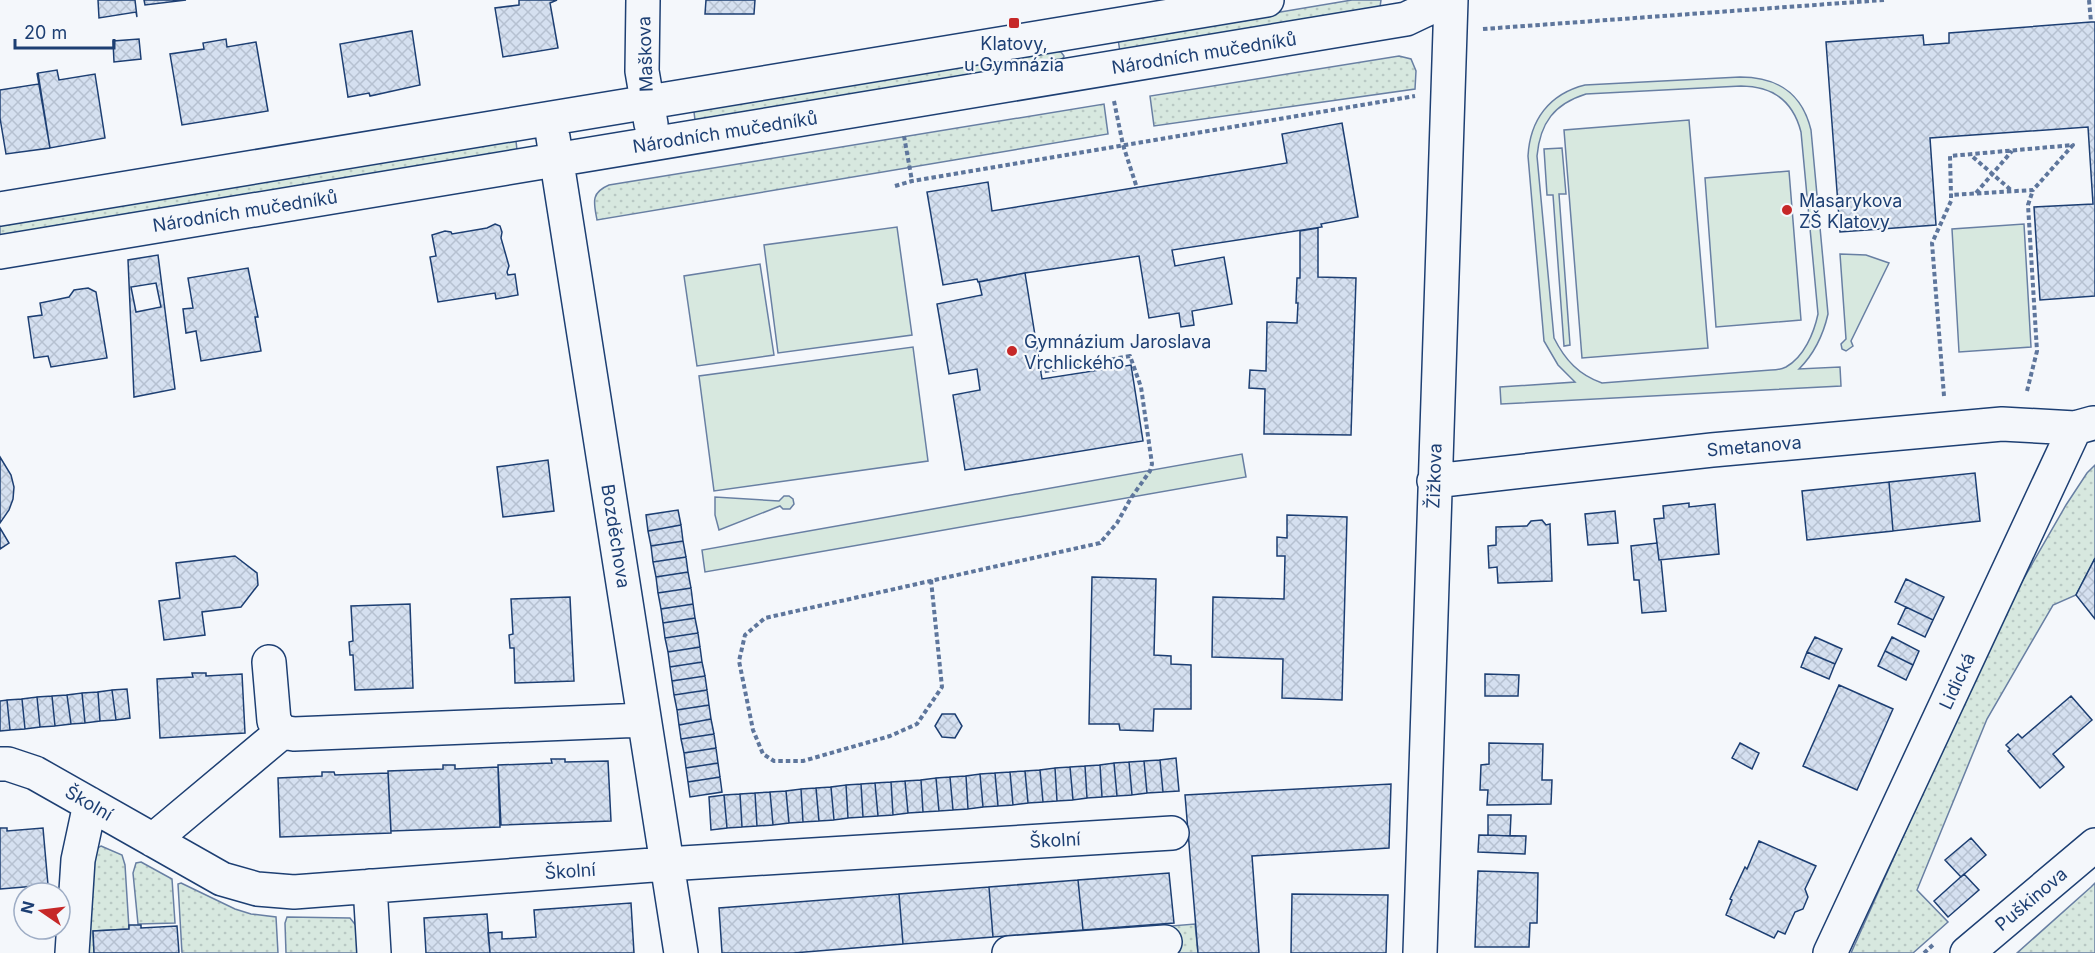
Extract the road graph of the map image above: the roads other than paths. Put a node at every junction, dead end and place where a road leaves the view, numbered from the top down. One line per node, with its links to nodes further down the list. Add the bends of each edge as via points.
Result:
1 (643, 0): 7 (street, Maškova, via 642,71)
2 (1267, 0): 5 (street)
3 (1446, 0): 6 (street, Národních mučedníků, via 1406,19)
4 (1451, 0): 14 (street, Žižkova)
5 (1078, 31): 6 (street); 7 (street)
6 (1084, 72): 9 (street, Národních mučedníků)
7 (647, 102): 8 (street); 9 (street, Maškova)
8 (550, 118): 10 (street, Bozděchova); 11 (street)
9 (654, 144): 10 (street, Národních mučedníků)
10 (557, 159): 12 (street, Národních mučedníků); 16 (street, Bozděchova)
11 (0, 209)
12 (0, 252)
13 (2085, 425): 14 (street, Smetanova, via 2002,424 1712,450); 31 (street, Lidická)
14 (1434, 481): 30 (street, Žižkova)
15 (269, 662): 17 (street, via 274,721)
16 (644, 720): 17 (street); 23 (street, Bozděchova)
17 (282, 732): 21 (street)
18 (0, 764): 19 (street, Školní, via 35,773)
19 (90, 804): 21 (street, Školní); 26 (street, via 78,861)
20 (1172, 833): 23 (street, Školní)
21 (153, 840): 24 (street, Školní, via 222,879 257,889 294,892)
22 (2095, 845): 32 (street, Puškinova)
23 (666, 864): 24 (street, Školní); 28 (street, Bozděchova)
24 (370, 886): 27 (street)
25 (1164, 942): 29 (street)
26 (72, 953)
27 (374, 953)
28 (681, 953)
29 (1009, 953)
30 (1420, 953)
31 (1830, 953)
32 (1967, 953)

